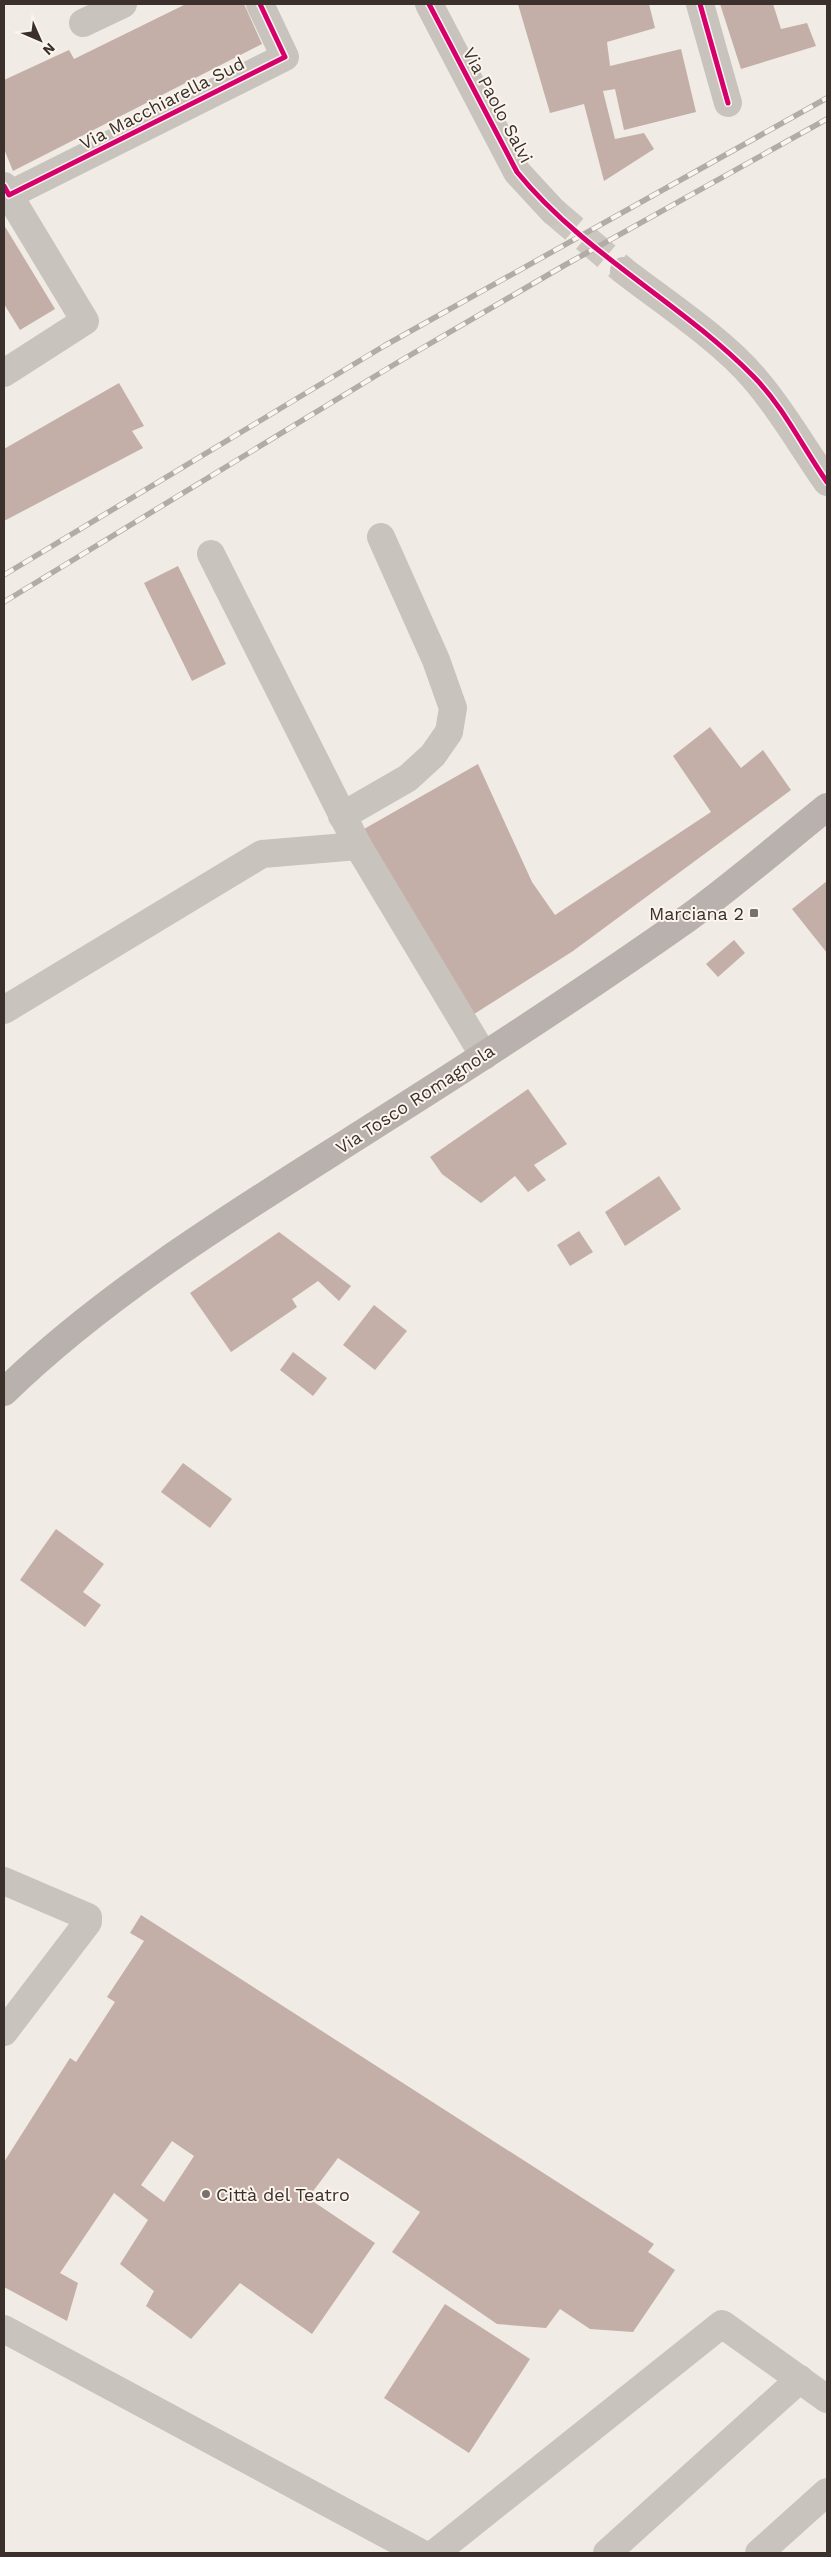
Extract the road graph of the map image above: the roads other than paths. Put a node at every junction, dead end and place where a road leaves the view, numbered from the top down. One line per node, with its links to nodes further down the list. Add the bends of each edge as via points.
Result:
1 (123, 4): 5 (street)
2 (260, 4): 7 (street, Via Macchiarella Sud, via 285,57)
3 (429, 4): 8 (street, Via Paolo Salvi, via 517,172)
4 (700, 4): 6 (street)
5 (83, 23)
6 (728, 103)
7 (6, 191): 10 (street, via 85,321)
8 (553, 211)
9 (624, 271): 11 (street, via 754,377)
10 (4, 373)
11 (827, 482)
12 (382, 537): 15 (street, via 454,708 449,732 433,755 408,778)
13 (212, 554): 15 (street)
14 (827, 807): 18 (main road, Via Tosco Romagnola, via 689,917)
15 (342, 816): 16 (street)
16 (358, 846): 17 (street, via 262,854); 18 (street)
17 (4, 1010)
18 (484, 1056): 19 (main road, Via Tosco Romagnola, via 131,1286)
19 (4, 1392)
20 (4, 1881): 21 (street, via 88,1917 88,1922)
21 (4, 2032)
22 (4, 2328): 26 (street)
23 (800, 2380): 24 (street); 27 (street, via 722,2324); 28 (street)
24 (827, 2399)
25 (827, 2492): 29 (street)
26 (421, 2553)
27 (435, 2553)
28 (607, 2553)
29 (759, 2553)

